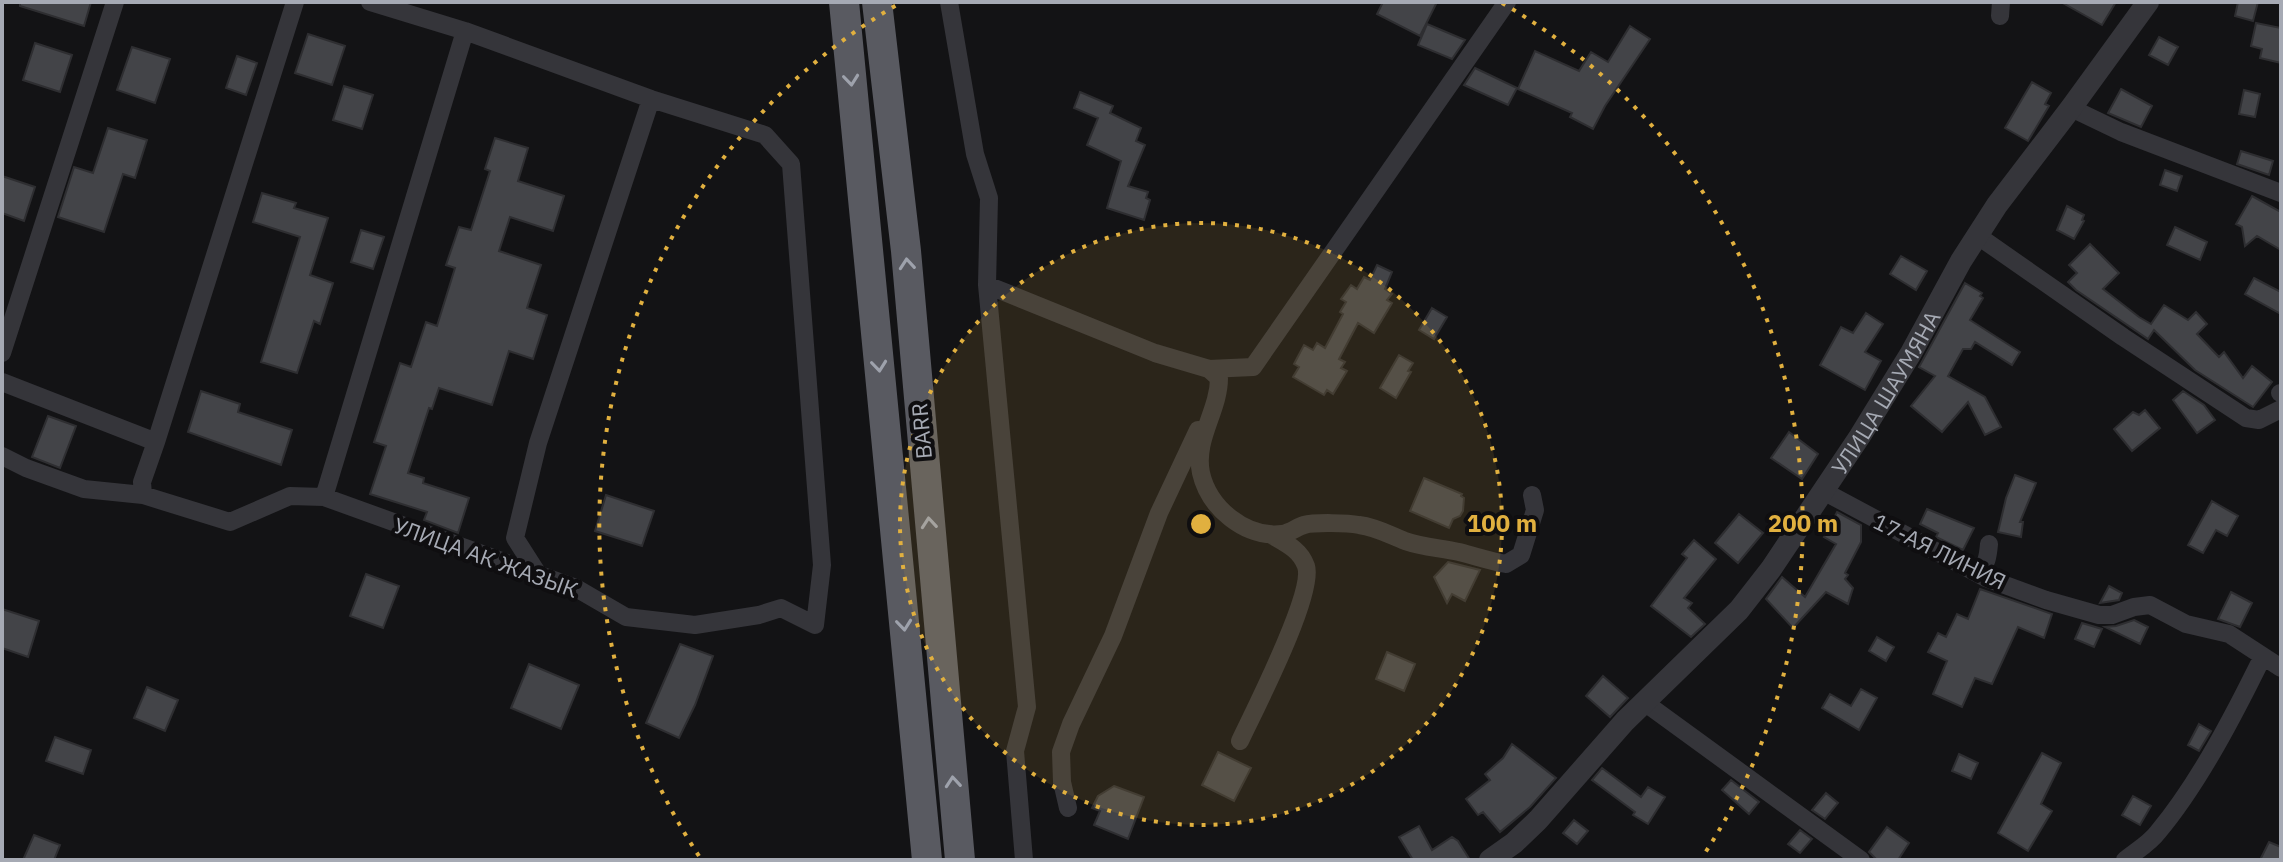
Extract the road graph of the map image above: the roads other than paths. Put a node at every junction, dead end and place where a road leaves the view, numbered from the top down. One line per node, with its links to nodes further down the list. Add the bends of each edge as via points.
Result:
1 (115, 2): 15 (street)
2 (295, 2): 20 (street)
3 (370, 2): 9 (street)
4 (844, 2): 35 (highway, BARR, one-way to 35)
5 (877, 2): 36 (highway, BARR, one-way to 5, via 906,251)
6 (949, 2): 14 (street, via 975,154 989,198)
7 (1507, 2): 16 (street, via 1253,367)
8 (2148, 2): 11 (street, УЛИЦА ШАУМЯНА)
9 (465, 31): 10 (street); 25 (street)
10 (651, 99): 29 (street, via 538,443 515,538); 29 (street, УЛИЦА АК ЖАЗЫК, via 765,135 791,164 822,565 815,625 781,608 695,625 626,617 576,588)
11 (2071, 108): 12 (street); 13 (street, УЛИЦА ШАУМЯНА)
12 (2281, 193)
13 (1978, 236): 18 (street, via 2246,418 2259,420); 22 (street, УЛИЦА ШАУМЯНА)
14 (987, 285): 16 (street, via 1155,353); 37 (street, via 1027,707 1015,751)
15 (2, 353)
16 (1209, 369): 19 (street, via 1219,378)
17 (2, 382): 20 (street)
18 (2281, 409)
19 (1212, 412): 26 (street, via 1200,455 1209,492 1228,517); 34 (street, via 1198,430 1159,513 1113,636 1071,724 1061,752)
20 (156, 442): 23 (street, via 142,482)
21 (2, 456): 23 (street, УЛИЦА АК ЖАЗЫК, via 84,489)
22 (1823, 491): 28 (street, 17-АЯ ЛИНИЯ); 32 (street, УЛИЦА ШАУМЯНА, via 1739,610)
23 (143, 495): 25 (street, УЛИЦА АК ЖАЗЫК, via 230,522 290,496)
24 (1532, 495): 26 (street, via 1535,510 1521,555 1506,564 1358,524 1306,524)
25 (324, 497): 29 (street, УЛИЦА АК ЖАЗЫК)
26 (1270, 534): 33 (street, via 1298,551 1308,569 1291,629)
27 (1989, 544): 28 (street)
28 (1977, 573): 30 (street, 17-АЯ ЛИНИЯ, via 2099,615 2150,605 2186,624 2229,634)
29 (538, 574)
30 (2263, 656): 31 (street, 17-АЯ ЛИНИЯ); 40 (street, via 2212,754 2172,814)
31 (2281, 668)
32 (1644, 702): 38 (street, УЛИЦА ШАУМЯНА, via 1538,820); 39 (street)
33 (1240, 741)
34 (1068, 808)
35 (927, 860)
36 (960, 860)
37 (1024, 860)
38 (1490, 860)
39 (1861, 860)
40 (2125, 860)

